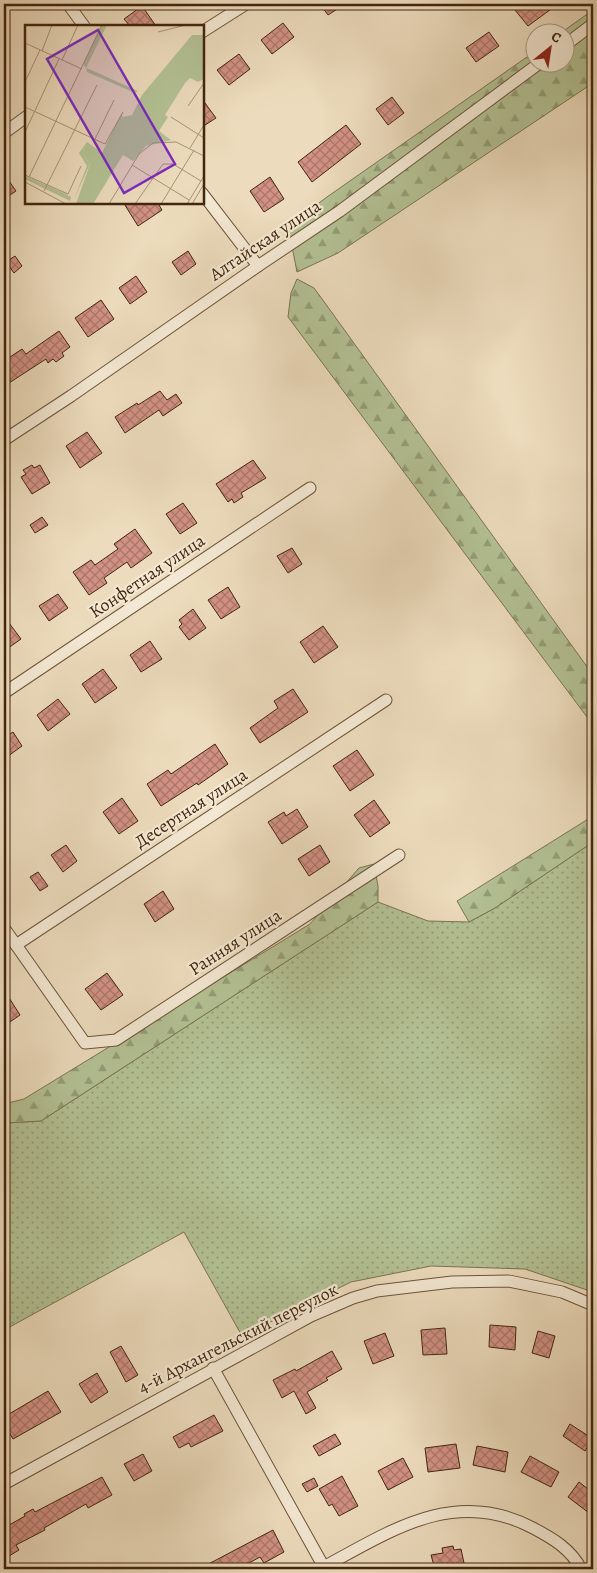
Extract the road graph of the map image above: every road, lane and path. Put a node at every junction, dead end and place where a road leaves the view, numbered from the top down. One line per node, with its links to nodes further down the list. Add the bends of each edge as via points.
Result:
1 (68, 4): 4 (street)
2 (246, 4): 5 (street)
3 (593, 24): 6 (street)
4 (83, 25)
5 (204, 31)
6 (574, 38)
7 (528, 72): 11 (street, Алтайская улица, via 340,211)
8 (25, 118): 9 (street)
9 (4, 133)
10 (204, 196): 11 (street)
11 (258, 266): 12 (street, Алтайская улица)
12 (4, 440)
13 (310, 488): 14 (street, Конфетная улица)
14 (4, 694)
15 (386, 700): 18 (street, Десертная улица)
16 (399, 855): 18 (street, Ранняя улица, via 116,1040 85,1043)
17 (4, 928): 18 (street)
18 (16, 945)
19 (593, 1305): 20 (street, 4-й Архангельский переулок, via 562,1292 509,1281 452,1282 377,1291 311,1316)
20 (213, 1368): 21 (street, 4-й Архангельский переулок); 22 (street)
21 (4, 1484)
22 (323, 1569): 23 (street, via 409,1522 438,1513 466,1511 516,1518 565,1547)
23 (581, 1569)

